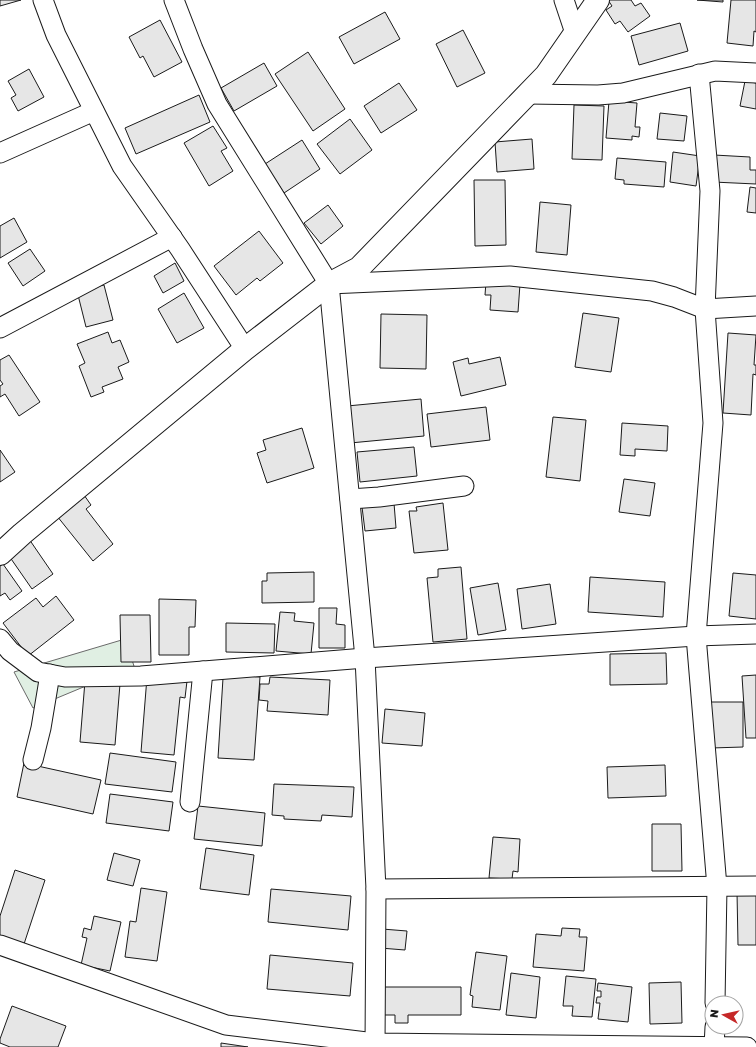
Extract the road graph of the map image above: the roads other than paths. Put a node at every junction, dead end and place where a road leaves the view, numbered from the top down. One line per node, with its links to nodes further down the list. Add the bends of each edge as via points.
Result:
1 (43, 0): 9 (street, via 56,35)
2 (174, 0): 12 (street, via 217,104)
3 (564, 0): 5 (street)
4 (598, 0): 5 (street)
5 (575, 33): 8 (street, via 546,75)
6 (756, 73): 7 (street, via 715,71)
7 (700, 74): 8 (street, via 623,92 598,95); 14 (street, via 710,191)
8 (527, 94): 12 (street, via 359,268)
9 (94, 110): 10 (street); 11 (street, via 122,166)
10 (0, 153)
11 (172, 237): 15 (street); 16 (street)
12 (329, 284): 14 (street, via 510,276 652,290); 16 (street); 18 (street)
13 (756, 306): 14 (street)
14 (704, 309): 21 (street, via 713,424)
15 (0, 328)
16 (245, 349): 19 (street)
17 (464, 486): 18 (street)
18 (350, 499): 23 (street)
19 (0, 554)
20 (756, 634): 21 (street)
21 (696, 636): 23 (street); 29 (street)
22 (0, 639): 25 (street, via 10,651 38,672)
23 (365, 658): 24 (street); 30 (street)
24 (203, 671): 25 (street, via 126,676 65,677); 27 (street)
25 (50, 674): 26 (street)
26 (33, 760)
27 (190, 802)
28 (756, 886): 29 (street)
29 (717, 887): 30 (street); 32 (street)
30 (376, 889): 34 (street)
31 (0, 945): 34 (street, via 226,1025)
32 (715, 995)
33 (714, 1035): 35 (street)
34 (375, 1045): 35 (street)
35 (714, 1047): 36 (street)
36 (747, 1047)

